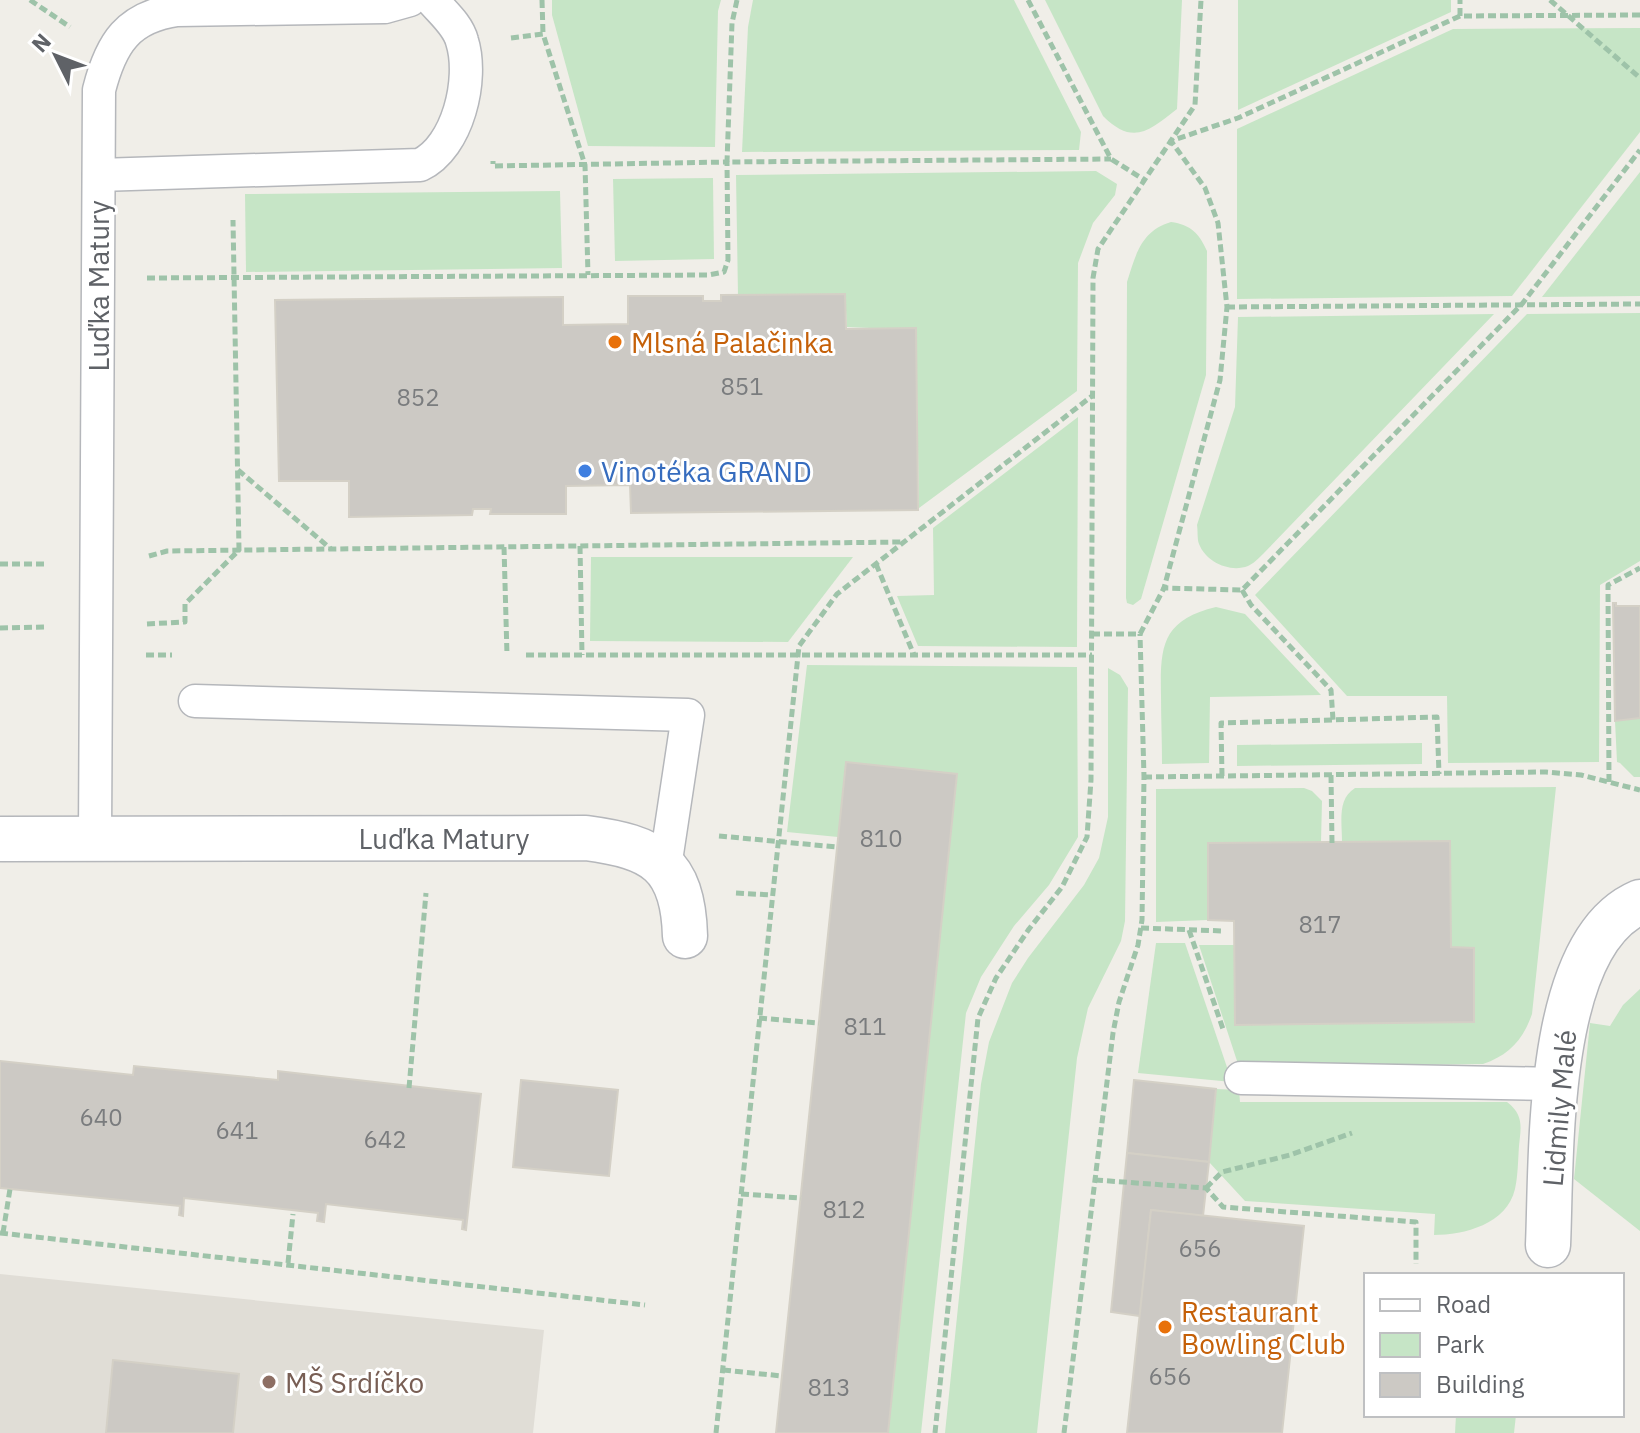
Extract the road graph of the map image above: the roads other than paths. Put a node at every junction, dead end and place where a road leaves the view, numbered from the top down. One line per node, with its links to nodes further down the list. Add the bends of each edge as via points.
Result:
1 (410, 0): 3 (lane, Luďka Matury, via 385,7 177,10 143,18 119,40 105,67 99,90)
2 (432, 0): 3 (lane, via 462,38 465,81 459,112 431,160 420,165)
3 (99, 175): 5 (lane, Luďka Matury)
4 (195, 701): 7 (lane, via 688,715)
5 (95, 838): 6 (street, Luďka Matury); 7 (street, Luďka Matury, via 586,838)
6 (0, 839)
7 (667, 850): 9 (street, via 680,889)
8 (1640, 902): 11 (street, Lidmily Malé, via 1608,923 1594,942 1562,1035)
9 (685, 936)
10 (1241, 1078): 11 (lane)
11 (1557, 1084): 12 (street, Lidmily Malé)
12 (1548, 1245)

